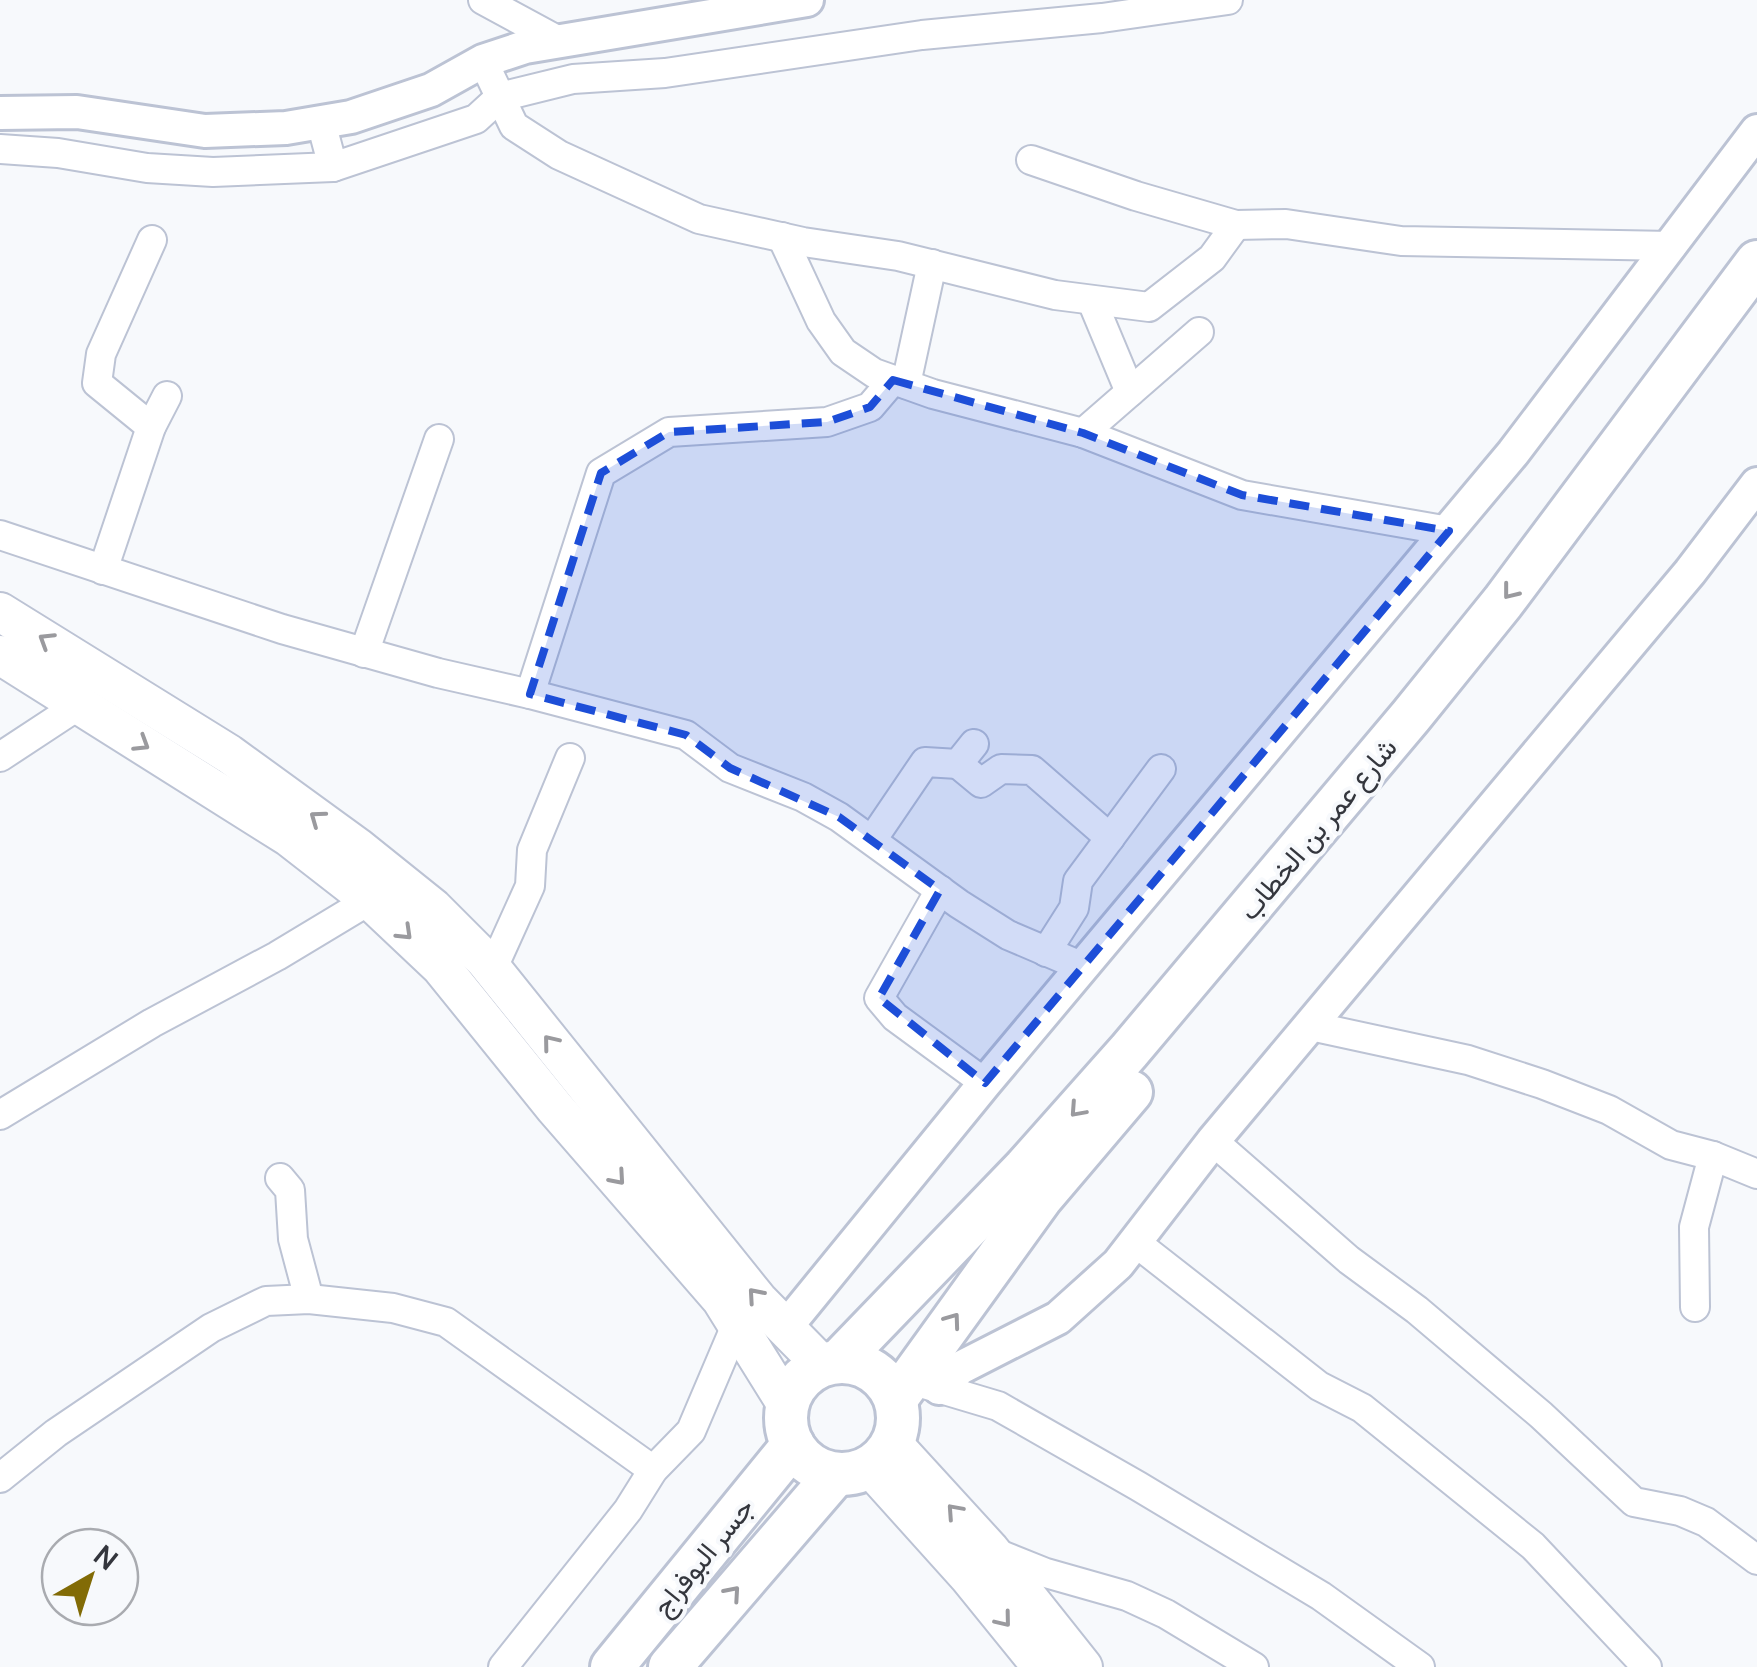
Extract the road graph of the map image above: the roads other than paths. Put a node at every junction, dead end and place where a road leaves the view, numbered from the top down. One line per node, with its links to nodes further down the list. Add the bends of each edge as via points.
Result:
1 (483, 0): 4 (street)
2 (807, 0): 4 (street)
3 (1228, 0): 6 (street, via 665,73 573,79)
4 (558, 41): 5 (street)
5 (483, 61): 6 (street); 9 (street, via 431,90)
6 (500, 97): 14 (street, via 476,119); 16 (street, via 514,126 559,155 699,219)
7 (0, 113): 8 (street, via 77,112)
8 (128, 120): 9 (street, via 205,131); 13 (street)
9 (321, 122): 14 (street)
10 (1757, 131): 18 (street)
11 (0, 149): 13 (street)
12 (1031, 160): 15 (street)
13 (107, 162): 14 (street, via 212,172)
14 (334, 168)
15 (1236, 225): 18 (street, via 1286,224 1400,240); 21 (street, via 1212,258 1148,307)
16 (782, 238): 20 (street); 24 (street, via 843,352)
17 (152, 240): 27 (street, via 101,354 98,383)
18 (1672, 246): 31 (street)
19 (1757, 262): 61 (main road, شارع عمر بن الخطاب, one-way to 61, via 1503,602 1118,1065)
20 (932, 264): 21 (street); 24 (street)
21 (1092, 300): 25 (street)
22 (1757, 306): 62 (main road, شارع عمر بن الخطاب, one-way to 22, via 1041,1198 1522,626)
23 (1199, 332): 25 (street)
24 (900, 382): 28 (street); 37 (street, via 870,407 827,422 669,432 601,473)
25 (1130, 392): 28 (street)
26 (168, 396): 27 (street)
27 (151, 427): 33 (street)
28 (1083, 434): 31 (street, via 1242,495)
29 (440, 439): 35 (street)
30 (1757, 484): 49 (street)
31 (1449, 531): 47 (street)
32 (0, 535): 33 (street)
33 (102, 570): 35 (street)
34 (0, 612): 48 (main road, one-way to 34, via 433,908 245,765)
35 (364, 653): 37 (street)
36 (0, 655): 38 (main road)
37 (530, 694): 43 (street, via 686,735 730,768 803,797)
38 (79, 705): 39 (street); 45 (main road, one-way to 45, via 289,837)
39 (0, 758)
40 (570, 758): 48 (street, via 532,850 530,886)
41 (1162, 768): 42 (street)
42 (1110, 838): 43 (street, via 1032,770 1001,769 981,782 966,754 925,762); 46 (street, via 1078,881 1074,908)
43 (872, 840): 44 (street)
44 (940, 890): 46 (street); 50 (street, via 879,998 895,1018)
45 (370, 900): 51 (street); 59 (main road, one-way to 59, via 441,968)
46 (1046, 952): 47 (street)
47 (1083, 967): 50 (street)
48 (492, 970): 60 (main road, one-way to 48)
49 (1311, 1026): 52 (street); 53 (street, via 1468,1060 1609,1110 1671,1145)
50 (985, 1083): 60 (street)
51 (0, 1115)
52 (1213, 1141): 56 (street); 68 (street, via 1541,1415 1634,1502 1706,1522)
53 (1713, 1156): 54 (street); 58 (street, via 1694,1227)
54 (1757, 1174)
55 (280, 1178): 57 (street, via 290,1190 293,1239)
56 (1135, 1242): 62 (street, via 1058,1318); 76 (street, via 1319,1386 1362,1408 1533,1546)
57 (309, 1299): 65 (street, via 266,1301 211,1328); 66 (street, via 393,1308 446,1322)
58 (1695, 1307)
59 (736, 1324): 63 (main road); 66 (street, via 691,1431)
60 (786, 1327): 61 (main road)
61 (830, 1363): 62 (main road, via 856,1363 887,1383); 63 (main road, via 794,1388)
62 (915, 1389): 64 (main road); 75 (street, via 998,1406 1321,1596)
63 (790, 1425): 64 (main road, via 804,1460 819,1469); 70 (main road, جسر البوفراج)
64 (866, 1462): 67 (main road, one-way to 64); 71 (main road, جسر البوفراج, one-way to 64); 72 (main road, one-way to 72)
65 (3, 1469)
66 (653, 1470): 69 (street)
67 (990, 1550): 73 (main road); 74 (street, via 1127,1596)
68 (1757, 1560)
69 (503, 1667)
70 (612, 1667)
71 (670, 1667)
72 (1042, 1667)
73 (1084, 1667)
74 (1254, 1667)
75 (1420, 1667)
76 (1647, 1667)

